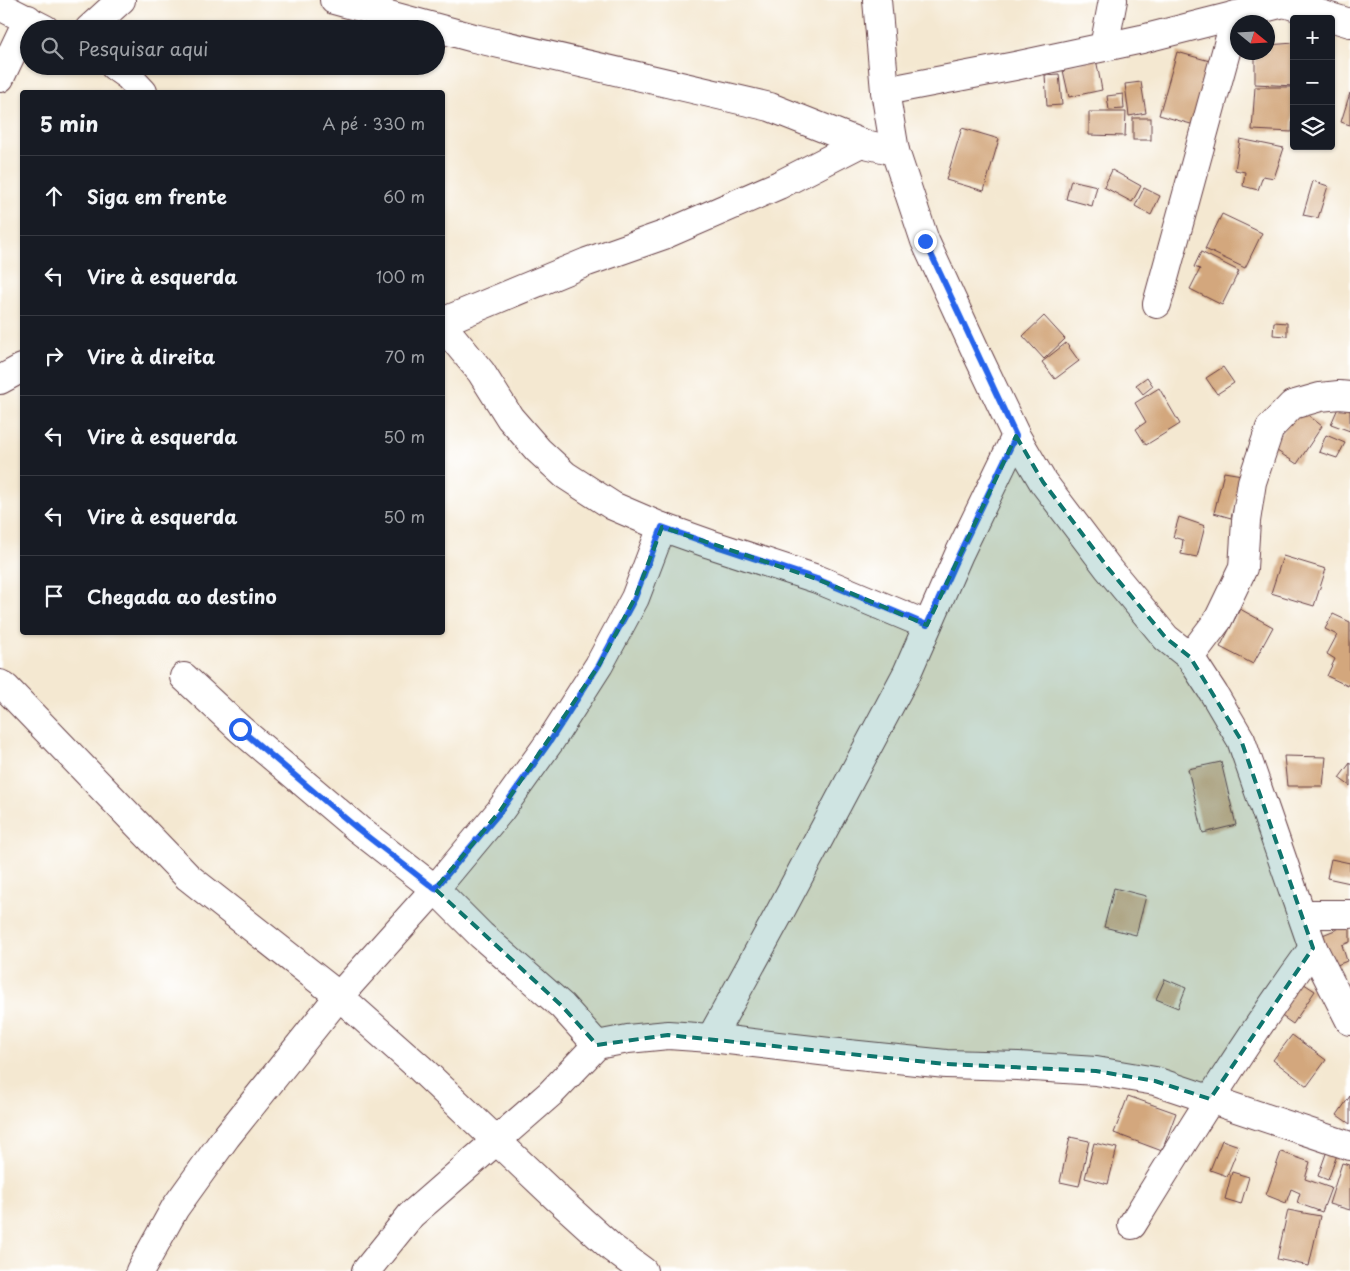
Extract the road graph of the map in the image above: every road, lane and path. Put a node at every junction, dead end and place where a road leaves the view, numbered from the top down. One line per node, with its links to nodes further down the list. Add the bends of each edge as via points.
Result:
1 (121, 0): 10 (street)
2 (334, 0): 11 (street)
3 (877, 0): 20 (street)
4 (1113, 0): 15 (street)
5 (1286, 2): 7 (street); 12 (street)
6 (0, 6): 9 (street)
7 (1236, 15)
8 (1230, 16): 15 (street)
9 (28, 20)
10 (99, 20)
11 (408, 20)
12 (1350, 23)
13 (445, 30): 21 (street, via 770,107)
14 (1230, 37): 23 (street)
15 (1104, 47): 20 (street)
16 (20, 48): 18 (street)
17 (127, 75): 19 (street)
18 (0, 78)
19 (141, 90)
20 (885, 91): 22 (street)
21 (861, 142): 22 (street); 24 (street, via 779,185 664,235 587,262)
22 (895, 151): 29 (street, via 925,241)
23 (1157, 304)
24 (445, 322)
25 (445, 327): 30 (street, via 481,372 510,418 565,475 613,506)
26 (20, 369): 27 (street)
27 (0, 380)
28 (1350, 396): 32 (street, via 1320,397 1292,405 1270,428 1252,482 1243,568 1218,620)
29 (1016, 436): 31 (street); 32 (street, via 1043,482 1108,568 1166,638)
30 (662, 527): 31 (street, via 817,579); 35 (street, via 635,598 599,665 500,812)
31 (927, 625): 41 (street, via 907,673)
32 (1190, 657): 36 (street, via 1241,740)
33 (184, 677): 35 (street, via 358,829)
34 (0, 684): 39 (street, via 188,877)
35 (435, 889): 39 (street); 42 (street, via 481,935 562,1006)
36 (1302, 914): 37 (street); 38 (street)
37 (1350, 914)
38 (1313, 948): 40 (street); 43 (street)
39 (339, 996): 44 (street); 47 (street, via 226,1137 175,1208)
40 (1350, 1021)
41 (711, 1038): 42 (street, via 668,1035); 43 (street, via 946,1064 1096,1071 1155,1081)
42 (597, 1045): 44 (street, via 551,1094)
43 (1210, 1099): 45 (street); 46 (street)
44 (498, 1140): 48 (street, via 410,1215); 49 (street, via 612,1248)
45 (1350, 1146)
46 (1132, 1225)
47 (140, 1271)
48 (366, 1271)
49 (643, 1271)

